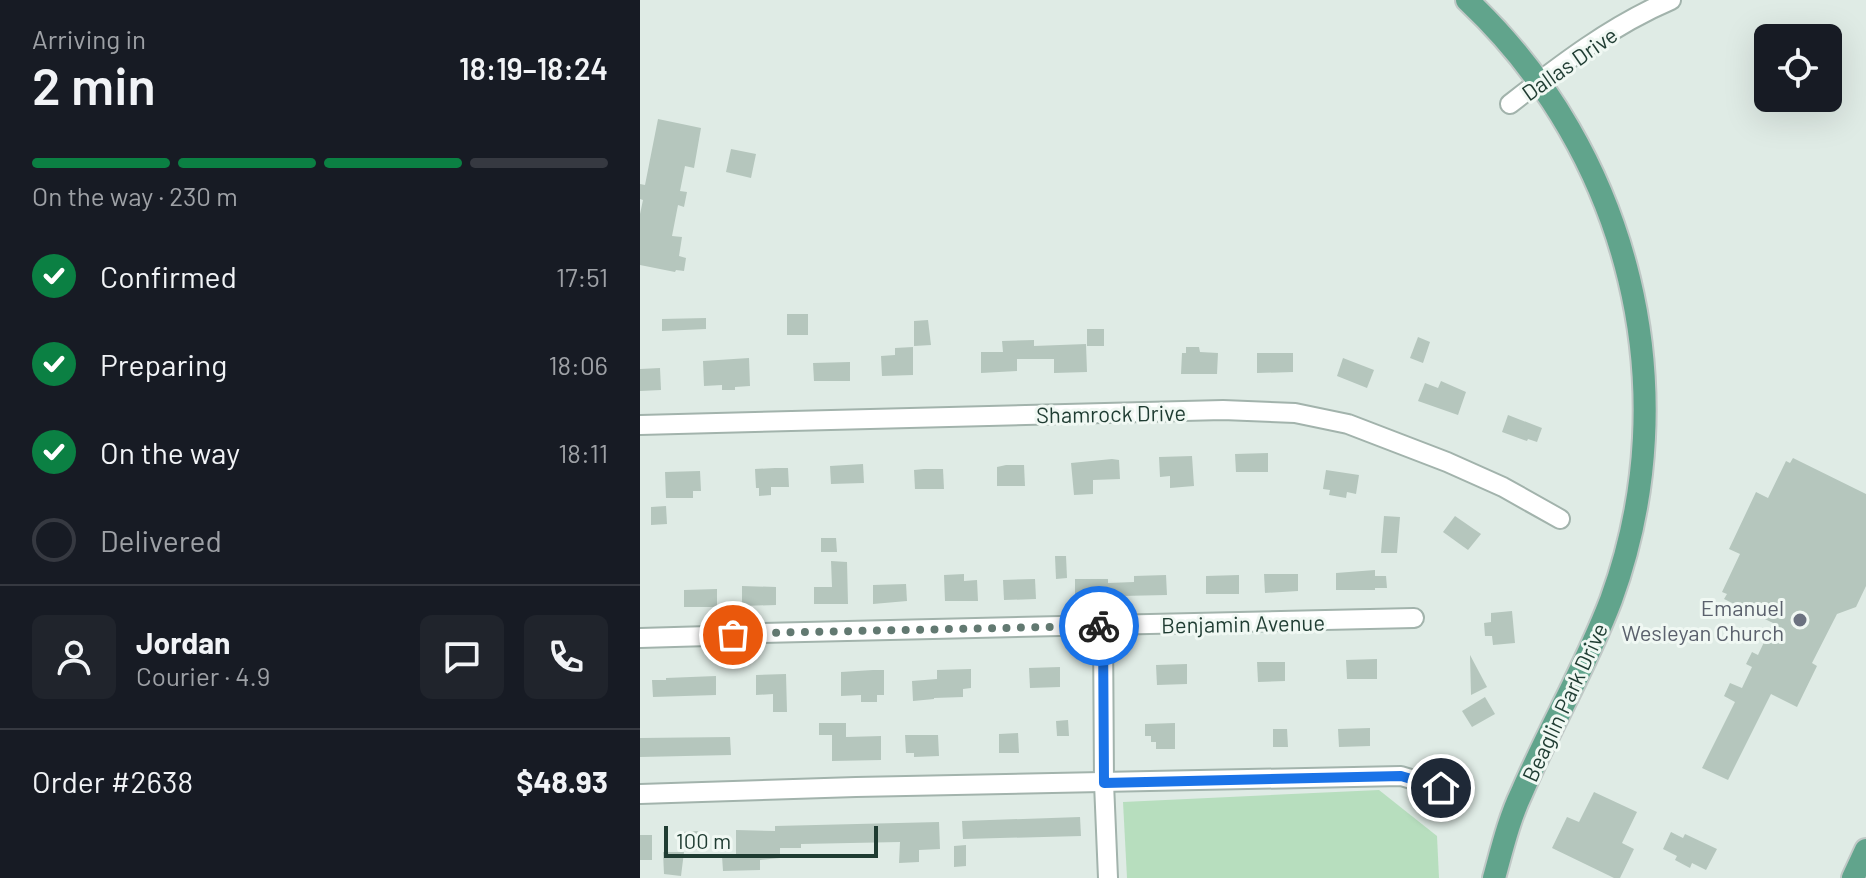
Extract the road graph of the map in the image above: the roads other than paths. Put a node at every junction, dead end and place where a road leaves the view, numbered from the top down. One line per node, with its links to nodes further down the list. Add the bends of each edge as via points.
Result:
1 (1467, 0): 3 (main road, Beaglin Park Drive)
2 (1671, 0): 3 (street, Dallas Drive, via 1629,21)
3 (1539, 82): 4 (street, Dallas Drive); 15 (main road, Beaglin Park Drive, via 1579,144 1615,229 1641,336 1645,434 1634,520 1617,581 1587,658 1521,792)
4 (1510, 104)
5 (640, 425): 6 (street, Shamrock Drive, via 1223,410 1295,413 1348,424 1433,456)
6 (1560, 519)
7 (1414, 618): 8 (street, Benjamin Avenue)
8 (1103, 626): 9 (street, Benjamin Avenue); 10 (street)
9 (640, 638)
10 (1104, 783): 11 (street, via 1401,776); 12 (street); 14 (street)
11 (1441, 788)
12 (640, 794)
13 (1866, 850): 16 (main road)
14 (1108, 878)
15 (1494, 878)
16 (1853, 878)

